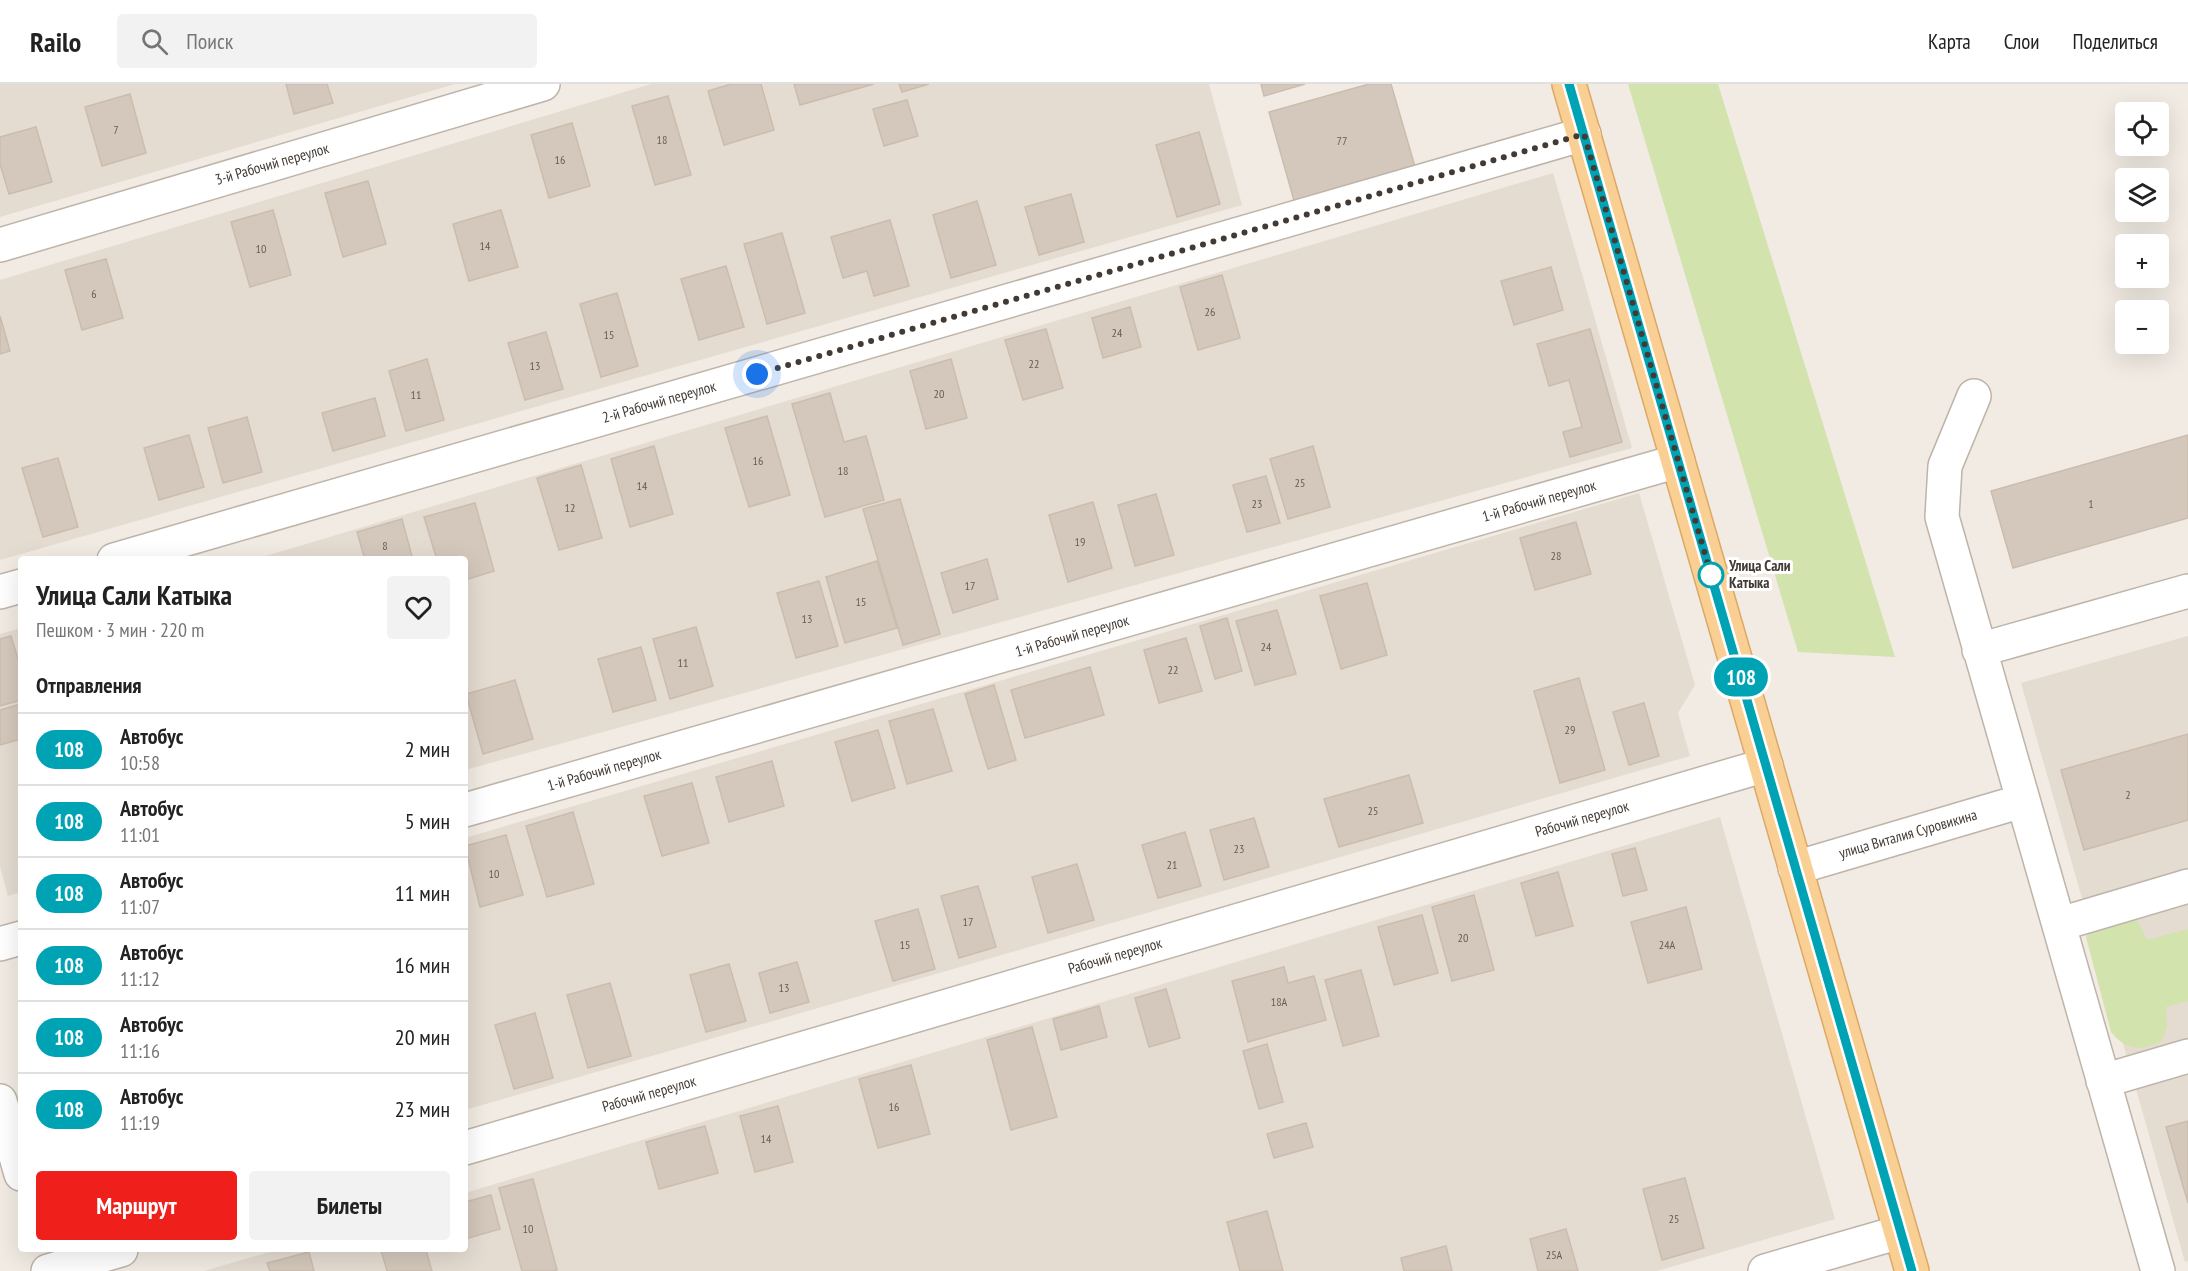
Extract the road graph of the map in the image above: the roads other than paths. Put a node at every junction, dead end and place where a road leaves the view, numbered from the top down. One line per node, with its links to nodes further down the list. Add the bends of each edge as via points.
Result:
1 (543, 84): 4 (street, 3-й Рабочий переулок)
2 (1569, 84): 3 (main road)
3 (1584, 134): 6 (main road); 7 (street, 2-й Рабочий переулок)
4 (0, 245)
5 (1974, 396): 11 (street, via 1945,466 1942,517)
6 (1678, 461): 12 (main road); 14 (street, 1-й Рабочий переулок)
7 (128, 556)
8 (18, 587): 10 (street)
9 (2188, 591): 11 (street)
10 (0, 592)
11 (1979, 650): 13 (street)
12 (1766, 765): 15 (main road); 23 (street, Рабочий переулок)
13 (2022, 801): 15 (street, улица Виталия Суровикина); 17 (street)
14 (468, 809)
15 (1795, 868): 25 (main road)
16 (2188, 886): 17 (street)
17 (2060, 924): 21 (street)
18 (18, 939): 19 (street)
19 (0, 944)
20 (2188, 1056): 21 (street)
21 (2103, 1081): 31 (street)
22 (0, 1101): 24 (street)
23 (468, 1147)
24 (18, 1164)
25 (1900, 1232): 29 (street); 30 (main road)
26 (44, 1252): 28 (street)
27 (114, 1252): 28 (street)
28 (49, 1271)
29 (1765, 1271)
30 (1912, 1271)
31 (2158, 1271)

